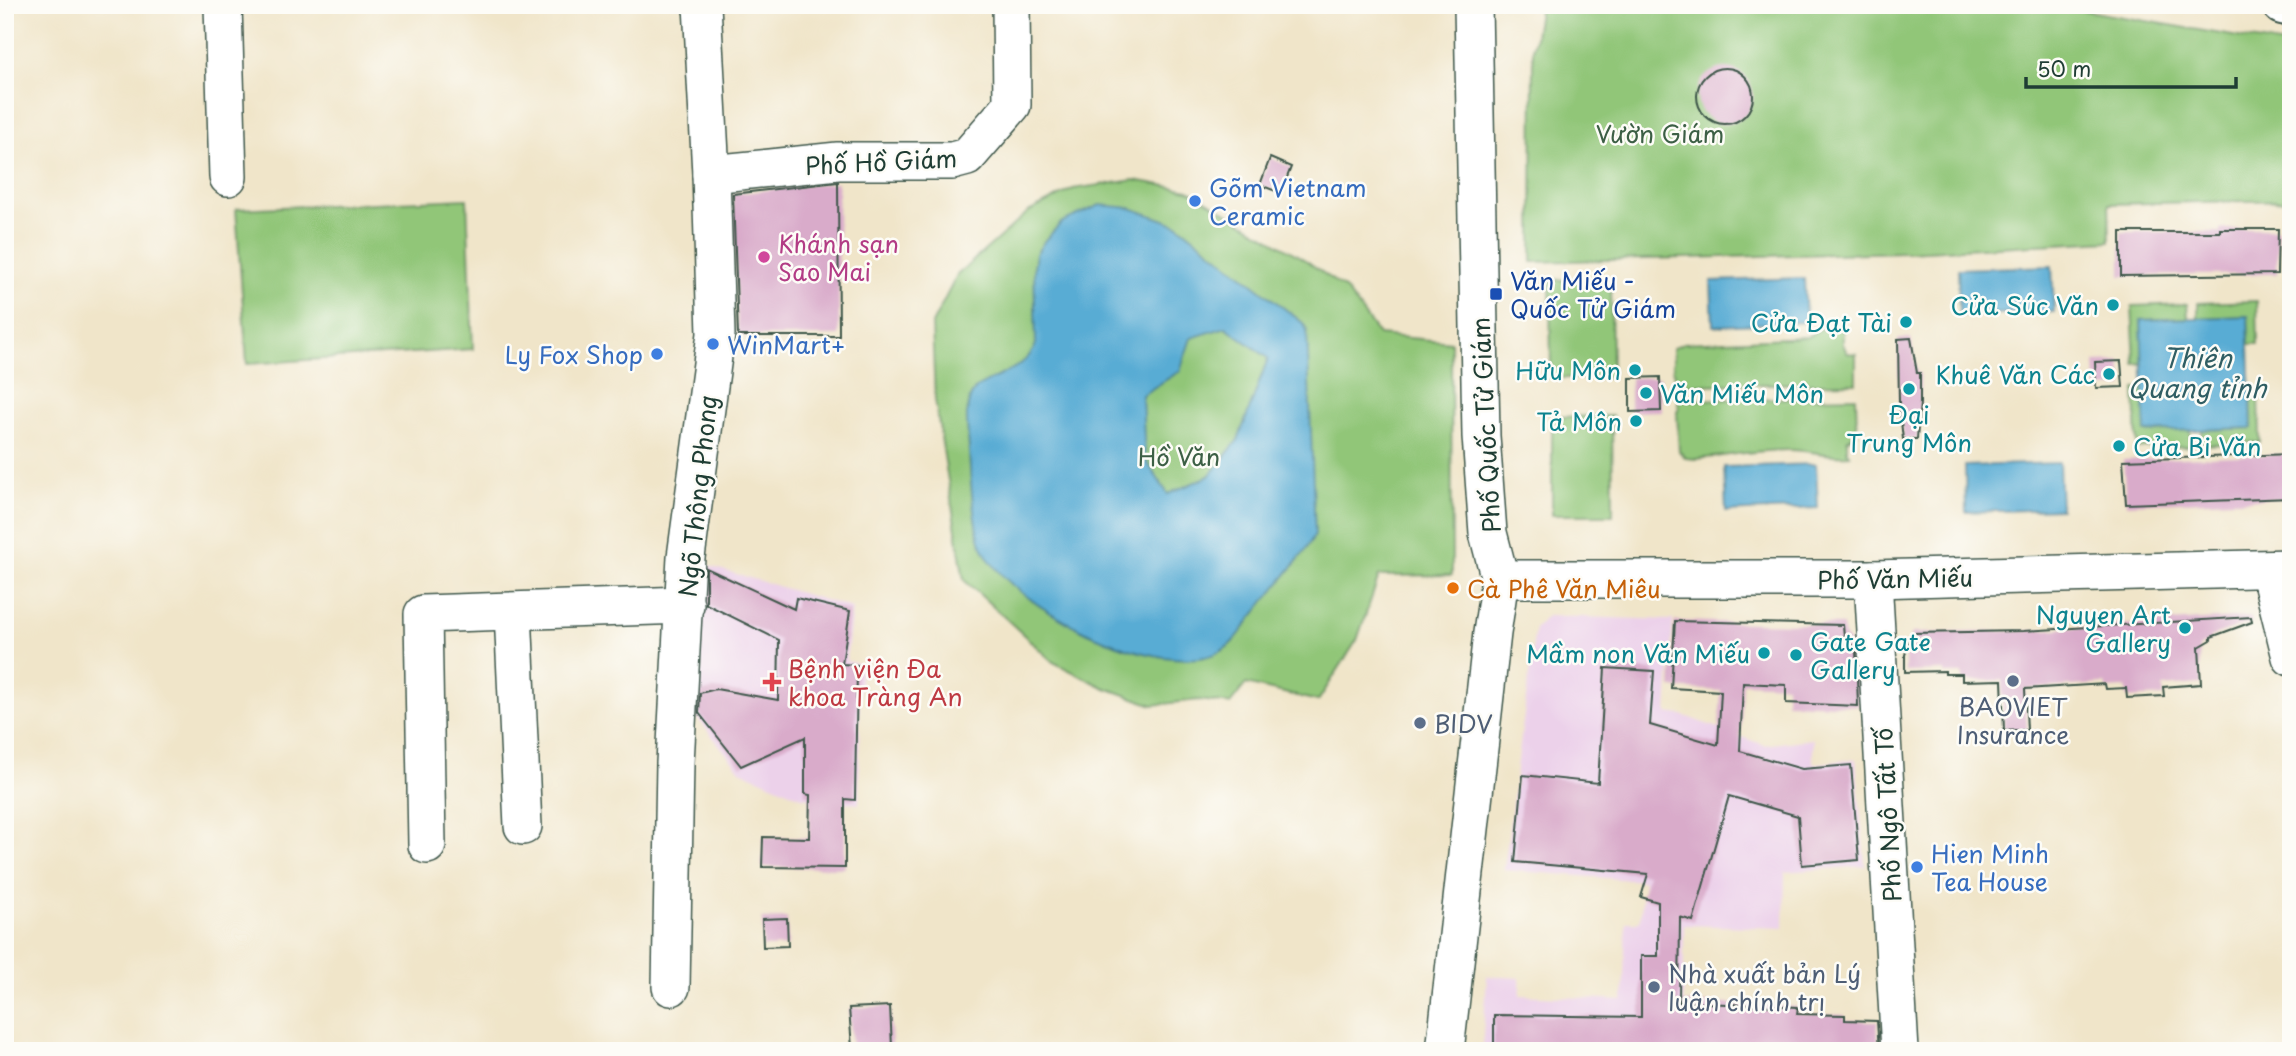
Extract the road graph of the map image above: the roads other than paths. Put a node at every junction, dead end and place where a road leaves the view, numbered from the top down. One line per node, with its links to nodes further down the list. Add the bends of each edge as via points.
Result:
1 (223, 5): 8 (street)
2 (702, 5): 7 (street, Ngõ Thông Phong)
3 (1011, 5): 7 (street, Phố Hồ Giám, via 1012,105 967,157 838,162)
4 (1473, 5): 10 (street, Phố Quốc Tử Giám, via 1481,436 1488,533)
5 (2282, 5): 6 (main road)
6 (2291, 7)
7 (711, 174): 12 (street, Ngõ Thông Phong, via 716,334 686,557)
8 (228, 177)
9 (2280, 568): 11 (street, Phố Văn Miếu); 14 (street)
10 (1500, 579): 11 (street, Phố Văn Miếu); 18 (street, Phố Quốc Tử Giám)
11 (1873, 579): 19 (street, Phố Ngô Tất Tố)
12 (685, 605): 13 (street); 17 (street, Ngõ Thông Phong, via 675,763)
13 (513, 612): 15 (street); 16 (street, via 422,614)
14 (2291, 657)
15 (523, 826)
16 (427, 845)
17 (671, 986)
18 (1445, 1051)
19 (1900, 1051)

